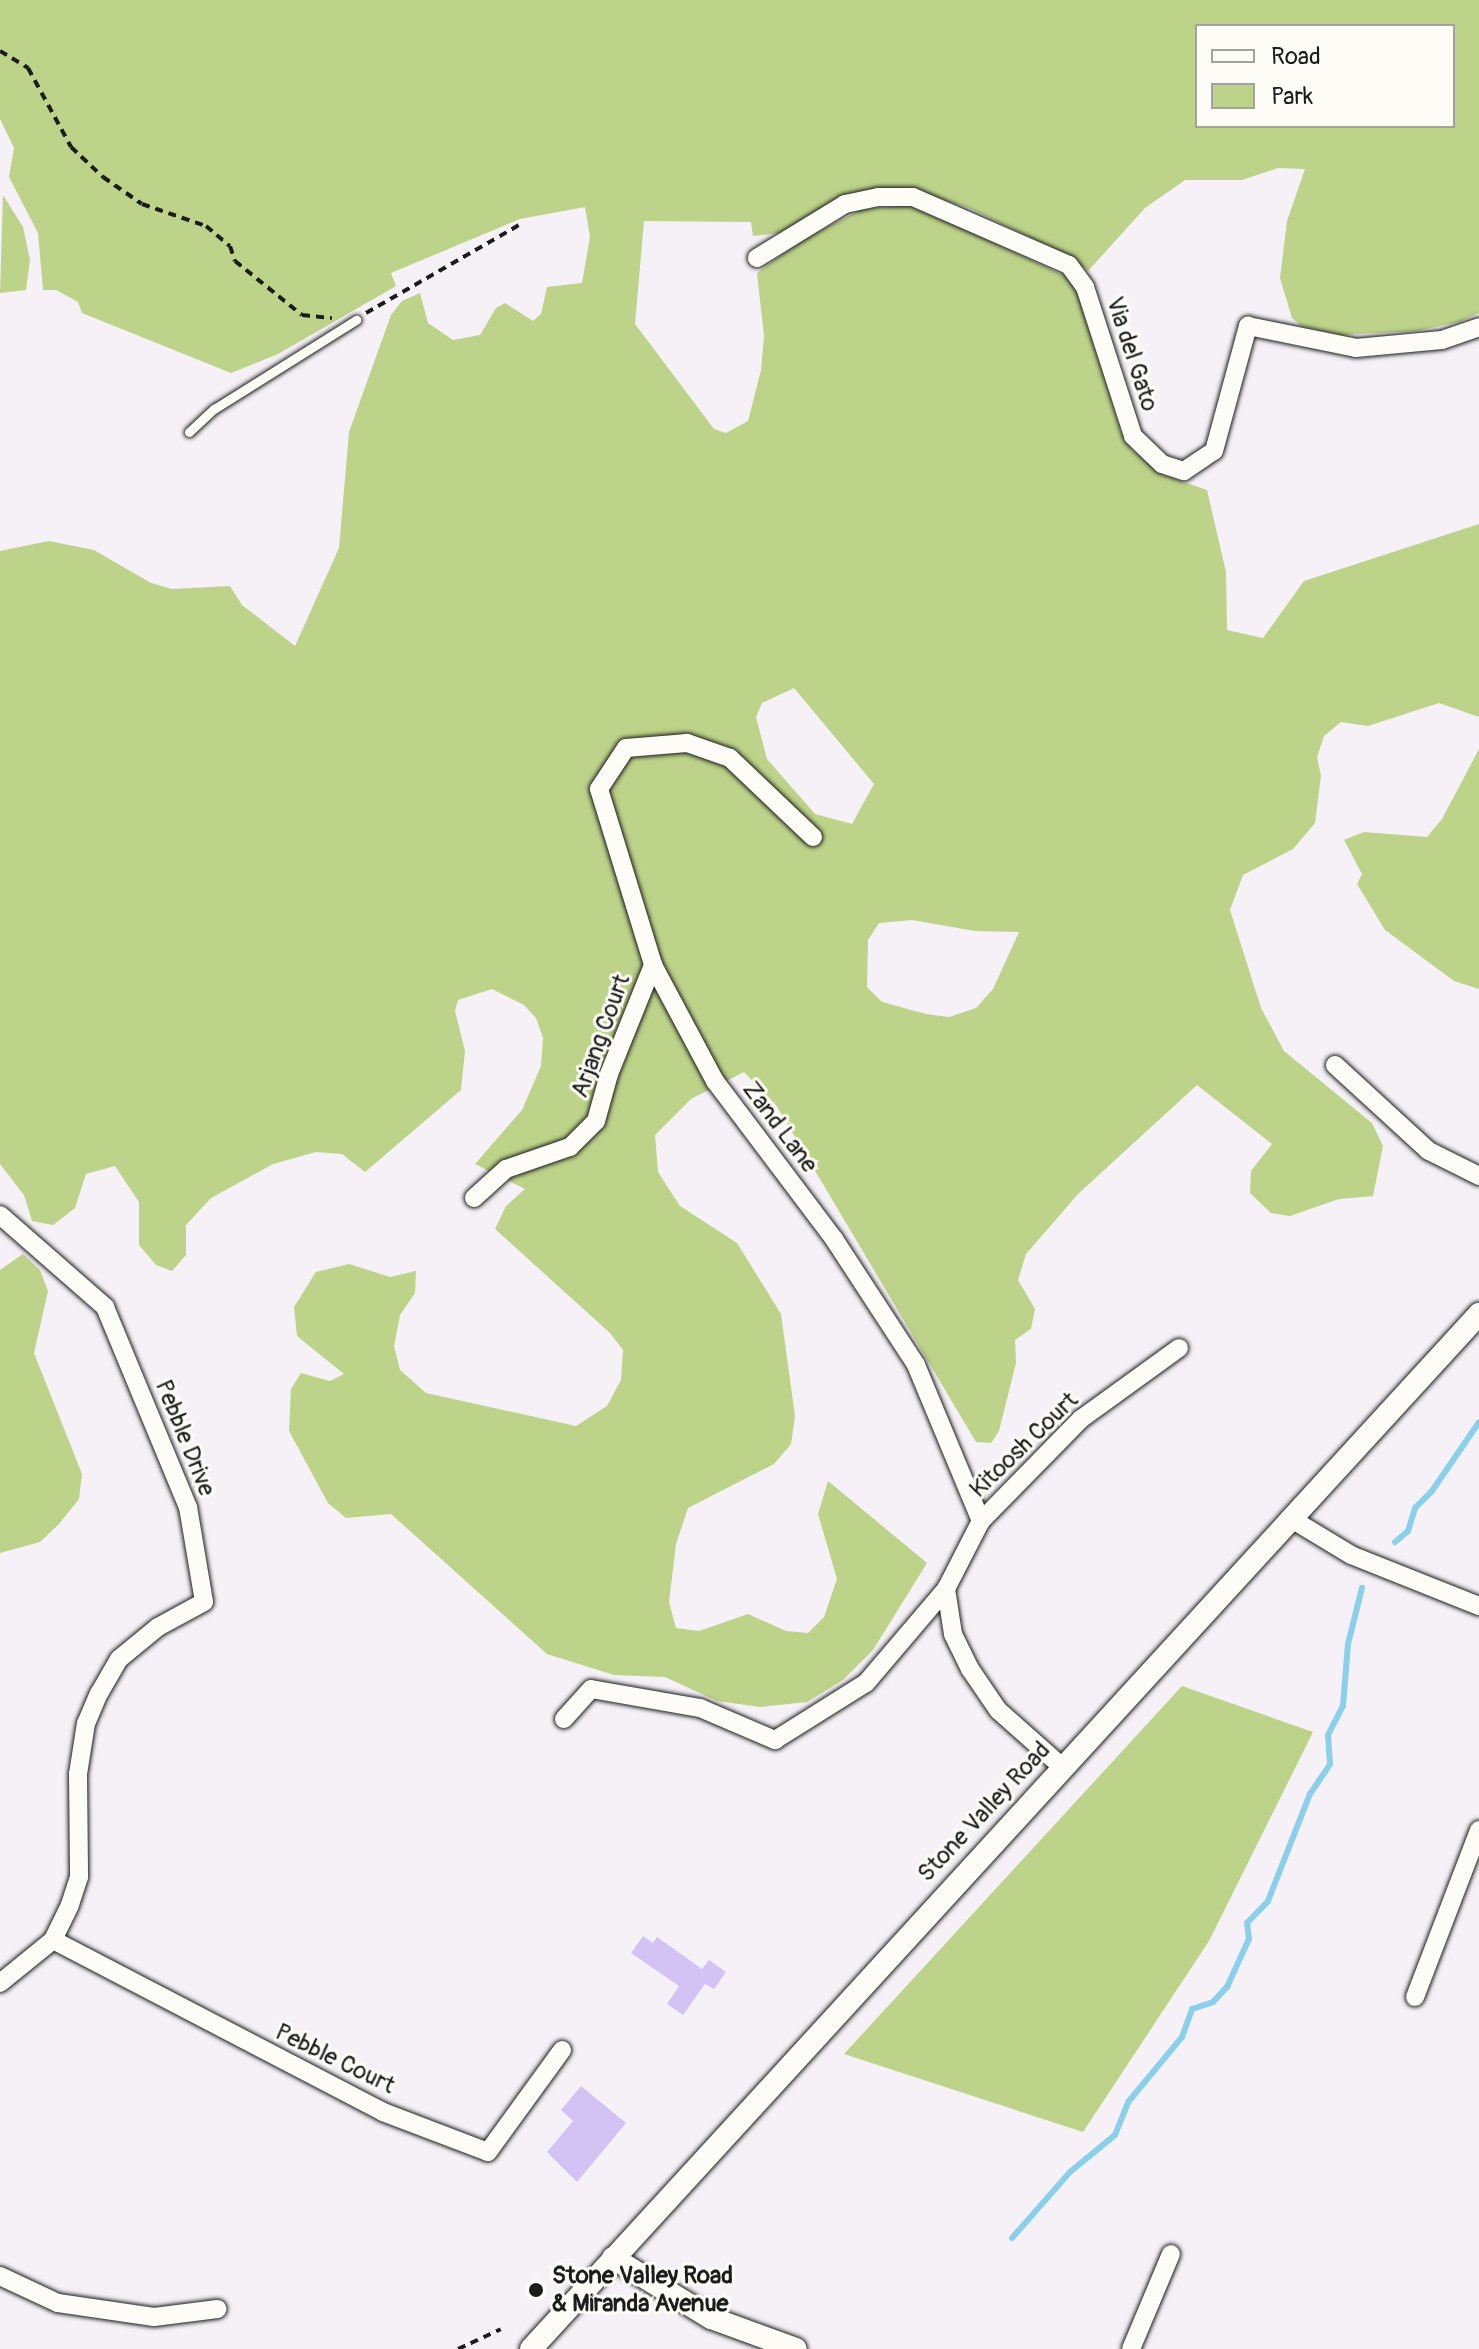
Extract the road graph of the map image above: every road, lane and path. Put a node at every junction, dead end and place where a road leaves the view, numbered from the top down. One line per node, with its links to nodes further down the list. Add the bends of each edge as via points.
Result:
1 (0, 51): 4 (path, via 28,68 71,147 103,177 142,204 206,226 230,246 235,261 302,315)
2 (519, 225): 4 (path)
3 (757, 258): 5 (street, Via del Gato, via 845,204 913,197 1069,265 1085,287 1133,436 1162,464 1184,471 1214,451 1248,326 1356,348 1442,340)
4 (356, 320): 6 (lane, via 214,409)
5 (1479, 327)
6 (189, 432)
7 (813, 837): 8 (street, Zand Lane, via 730,758 687,743 626,748 599,789)
8 (653, 965): 11 (street, Arjang Court, via 596,1121 570,1147 506,1169); 16 (street, Zand Lane, via 715,1081 834,1239 916,1365)
9 (1335, 1065): 10 (street, via 1429,1151)
10 (1479, 1176)
11 (474, 1198)
12 (0, 1215): 22 (street, Pebble Drive, via 105,1307 188,1507 204,1602 158,1627 119,1659 99,1693 86,1723 78,1774 79,1877)
13 (1479, 1314): 15 (street, Stone Valley Road)
14 (1179, 1348): 16 (street, Kitoosh Court, via 1081,1419)
15 (1290, 1518): 18 (street, via 1351,1555); 20 (street, Stone Valley Road)
16 (981, 1521): 17 (street, Kitoosh Court)
17 (946, 1589): 19 (street, via 866,1683 775,1740 700,1708 591,1689); 20 (street, via 953,1634 970,1669 998,1710)
18 (1479, 1606)
19 (564, 1719)
20 (1061, 1766): 27 (street, Stone Valley Road)
21 (1479, 1830): 24 (street)
22 (53, 1940): 23 (street, Pebble Drive); 25 (street, Pebble Court, via 383,2112 488,2152)
23 (0, 1983)
24 (1415, 1997)
25 (562, 2050)
26 (1171, 2254): 34 (street)
27 (613, 2258): 32 (street, Stone Valley Road); 33 (street, via 699,2313)
28 (0, 2276): 29 (street, via 72,2305 154,2317)
29 (217, 2309)
30 (501, 2329): 31 (path)
31 (458, 2349)
32 (531, 2349)
33 (796, 2349)
34 (1131, 2349)

